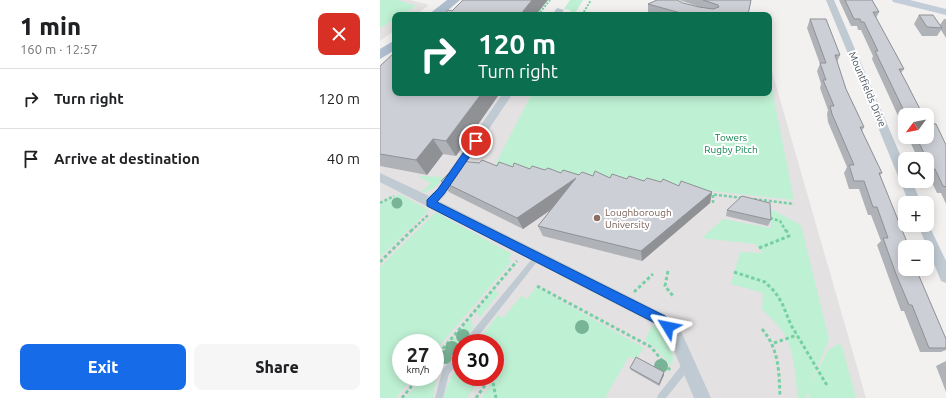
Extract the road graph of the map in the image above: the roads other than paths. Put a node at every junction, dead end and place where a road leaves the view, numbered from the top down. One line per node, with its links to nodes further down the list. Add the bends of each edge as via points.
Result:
1 (454, 0): 4 (main road)
2 (830, 0): 9 (street, Mountfields Drive)
3 (897, 0): 5 (street)
4 (438, 12)
5 (946, 12)
6 (392, 46): 7 (main road)
7 (380, 55)
8 (506, 96): 11 (street)
9 (898, 163)
10 (380, 177): 11 (street)
11 (434, 205): 13 (street)
12 (927, 232): 14 (street)
13 (532, 253): 15 (lane); 17 (street, via 661,320 676,334)
14 (946, 277)
15 (474, 334)
16 (452, 364): 18 (lane, via 446,372)
17 (687, 364): 19 (lane); 20 (street)
18 (439, 398)
19 (662, 398)
20 (704, 398)

